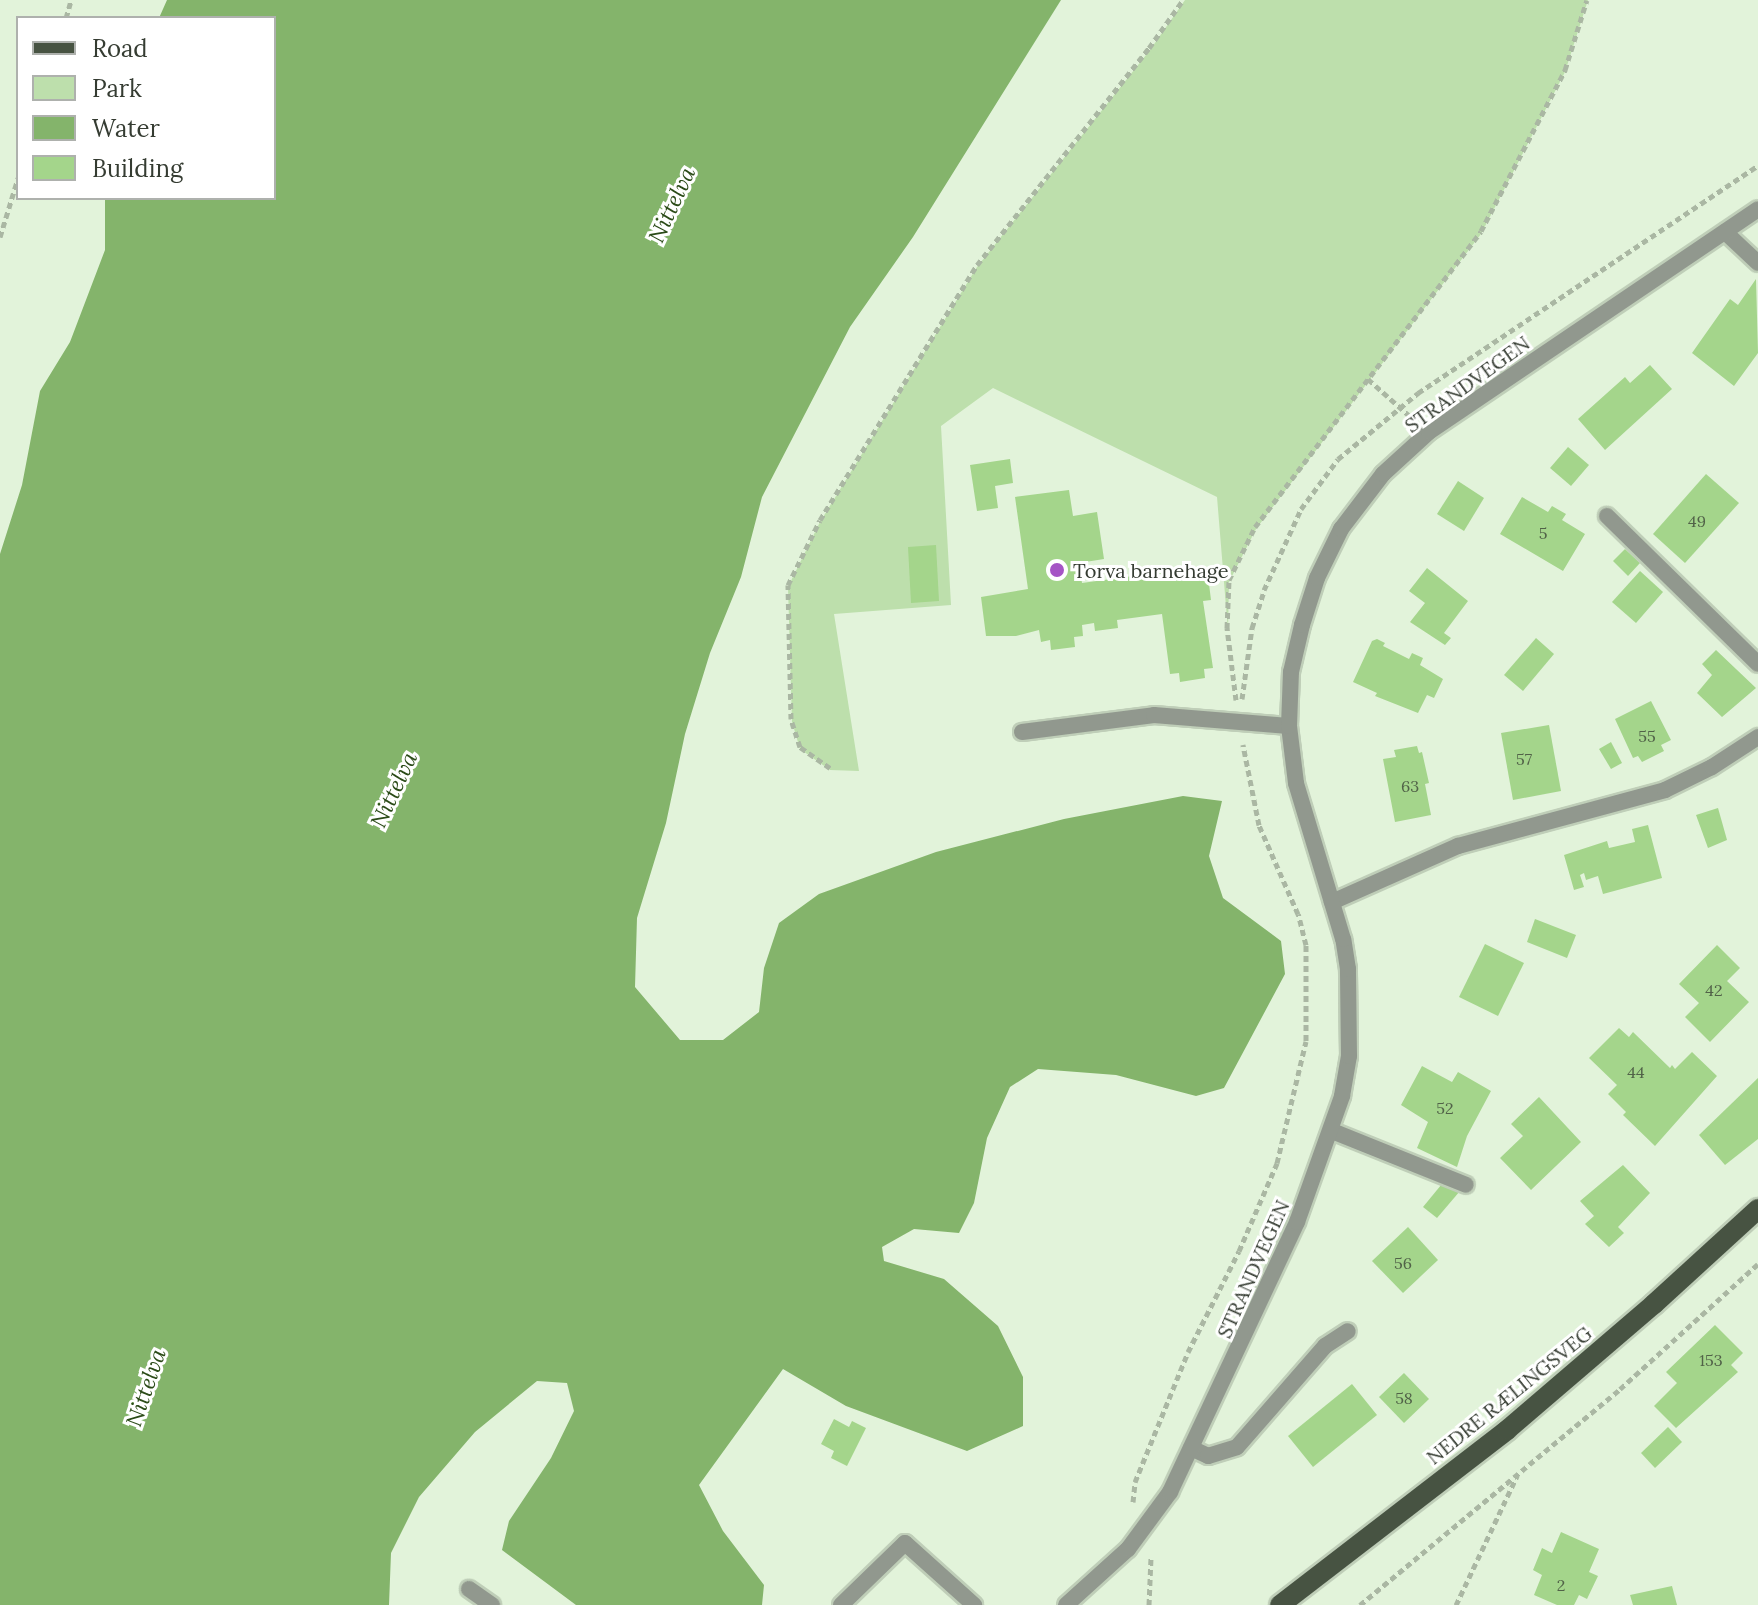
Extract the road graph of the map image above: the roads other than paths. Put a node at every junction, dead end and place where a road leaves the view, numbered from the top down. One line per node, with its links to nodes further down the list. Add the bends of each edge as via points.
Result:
1 (1758, 209): 2 (street, STRANDVEGEN)
2 (1725, 232): 3 (street); 6 (street, STRANDVEGEN, via 1429,432 1383,474 1341,529 1323,566 1291,672)
3 (1758, 263)
4 (1607, 516): 5 (street)
5 (1758, 664)
6 (1289, 726): 7 (street, via 1154,715); 9 (street, STRANDVEGEN, via 1296,783)
7 (1022, 732)
8 (1758, 737): 9 (street, via 1665,790 1458,846)
9 (1332, 902): 10 (street, STRANDVEGEN, via 1351,1010 1349,1056)
10 (1332, 1131): 11 (street); 14 (street, STRANDVEGEN, via 1263,1301)
11 (1466, 1185)
12 (1758, 1209): 20 (main road, NEDRE RÆLINGSVEG, via 1519,1420)
13 (1348, 1331): 14 (street, via 1325,1346 1237,1447 1208,1456)
14 (1191, 1448): 19 (street, STRANDVEGEN, via 1170,1492 1142,1532)
15 (469, 1589): 16 (street)
16 (492, 1605)
17 (841, 1605): 18 (street, via 905,1543)
18 (974, 1605)
19 (1066, 1605)
20 (1280, 1605)

